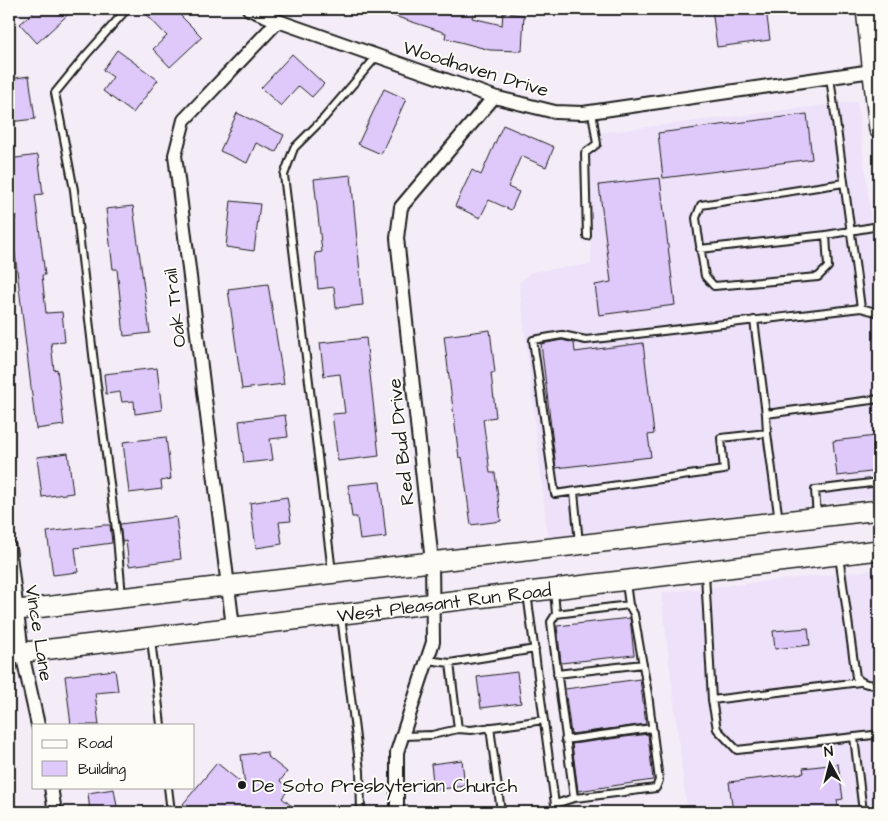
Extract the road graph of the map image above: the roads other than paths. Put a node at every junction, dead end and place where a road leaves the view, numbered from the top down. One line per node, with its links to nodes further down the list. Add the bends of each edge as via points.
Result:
1 (127, 9): 39 (lane, via 55,93 74,190)
2 (248, 9): 4 (street, Woodhaven Drive)
3 (866, 9): 6 (main road)
4 (278, 21): 5 (street, Woodhaven Drive); 36 (street, Oak Trail, via 184,120 175,155)
5 (377, 56): 8 (street, Woodhaven Drive); 34 (lane, via 294,148 284,175)
6 (876, 70): 7 (street, Woodhaven Drive); 10 (main road)
7 (830, 77): 9 (street, Woodhaven Drive); 11 (lane)
8 (494, 97): 9 (street, Woodhaven Drive, via 555,112); 32 (street, Red Bud Drive, via 401,207 397,238)
9 (592, 112): 15 (lane, via 597,144 585,153)
10 (879, 129)
11 (844, 183): 13 (lane); 16 (lane, via 701,205 696,218)
12 (879, 226): 13 (lane)
13 (850, 230): 14 (lane); 17 (lane)
14 (826, 235): 16 (lane); 16 (lane, via 828,267 818,277 714,286 705,276)
15 (587, 236)
16 (700, 249)
17 (861, 308): 18 (lane); 19 (lane)
18 (879, 313)
19 (754, 320): 21 (lane); 24 (lane, via 586,340 562,335 533,340 554,494)
20 (879, 399): 21 (lane)
21 (766, 414): 22 (lane)
22 (767, 432): 24 (lane, via 721,438 724,470); 27 (lane)
23 (879, 482): 26 (lane, via 815,490)
24 (574, 492): 28 (lane)
25 (879, 510): 26 (main road)
26 (817, 517): 27 (main road)
27 (779, 522): 28 (main road)
28 (580, 545): 32 (main road)
29 (9, 547): 42 (street, Vince Lane)
30 (879, 550): 31 (main road, West Pleasant Run Road)
31 (839, 555): 33 (main road, West Pleasant Run Road); 53 (lane, via 856,677)
32 (432, 562): 34 (main road); 40 (street, Red Bud Drive)
33 (705, 571): 35 (main road, West Pleasant Run Road); 55 (lane)
34 (332, 574): 36 (main road)
35 (625, 580): 37 (main road, West Pleasant Run Road); 41 (lane)
36 (228, 586): 39 (main road); 45 (street, Oak Trail)
37 (554, 589): 38 (main road, West Pleasant Run Road); 44 (lane)
38 (527, 592): 40 (main road, West Pleasant Run Road); 47 (lane)
39 (122, 598): 42 (main road)
40 (432, 604): 43 (main road, West Pleasant Run Road); 49 (street, Red Bud Drive, via 433,642)
41 (629, 605): 44 (lane); 51 (lane, via 634,614)
42 (13, 610): 48 (street, Vince Lane)
43 (341, 614): 45 (main road, West Pleasant Run Road); 72 (lane, via 360,771)
44 (556, 614): 52 (lane, via 551,622)
45 (233, 628): 46 (main road, West Pleasant Run Road)
46 (151, 637): 48 (main road, West Pleasant Run Road); 58 (lane)
47 (534, 649): 50 (lane); 56 (lane)
48 (15, 654): 57 (street, Vince Lane)
49 (427, 660): 50 (lane); 62 (street, Red Bud Drive)
50 (450, 663): 61 (lane)
51 (643, 664): 52 (lane); 60 (lane)
52 (557, 674): 65 (lane)
53 (860, 682): 54 (lane); 55 (lane)
54 (879, 684)
55 (712, 700): 63 (lane, via 717,730 737,750)
56 (544, 720): 59 (lane); 69 (lane)
57 (38, 724)
58 (161, 724)
59 (490, 727): 61 (lane); 74 (lane)
60 (652, 728): 65 (lane); 68 (lane, via 659,780 656,788)
61 (458, 729): 62 (lane, via 432,735)
62 (402, 736): 73 (street, Red Bud Drive, via 397,752)
63 (854, 737): 64 (lane, via 873,735); 76 (lane)
64 (879, 738)
65 (565, 740): 68 (lane)
66 (51, 788): 70 (street)
67 (168, 788): 71 (lane)
68 (574, 798): 69 (lane)
69 (555, 804): 75 (lane)
70 (55, 812)
71 (171, 812)
72 (361, 812)
73 (397, 812)
74 (501, 812)
75 (556, 812)
76 (863, 812)

